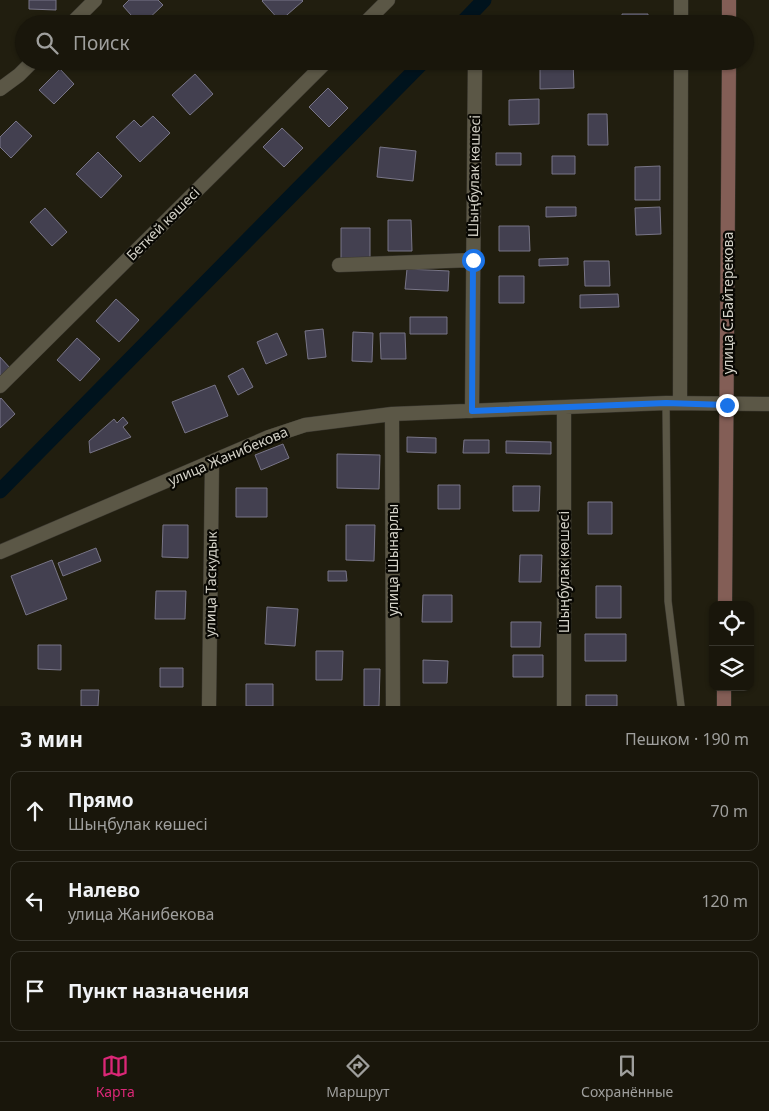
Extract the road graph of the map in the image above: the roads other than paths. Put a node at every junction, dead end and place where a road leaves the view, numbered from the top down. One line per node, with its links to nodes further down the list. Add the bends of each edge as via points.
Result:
1 (388, 0): 6 (street)
2 (681, 0): 7 (street)
3 (730, 0): 8 (main road)
4 (92, 2): 5 (street)
5 (80, 15)
6 (373, 15)
7 (681, 15)
8 (729, 15)
9 (24, 70): 14 (street)
10 (318, 70): 17 (street, Беткей көшесі)
11 (475, 70): 15 (street, Шыңбулак көшесі)
12 (681, 70): 19 (street)
13 (729, 70): 21 (main road, улица С.Байтерекова)
14 (0, 89)
15 (473, 260): 16 (street); 23 (street, Шыңбулак көшесі)
16 (340, 266)
17 (0, 386)
18 (666, 403): 19 (street, улица Жанибекова); 22 (street, улица Жанибекова); 32 (lane, via 668,601)
19 (680, 404): 21 (street, улица Жанибекова)
20 (769, 404): 21 (street, улица Жанибекова)
21 (727, 405): 27 (main road, улица С.Байтерекова)
22 (564, 408): 23 (street, улица Жанибекова); 31 (street, Шыңбулак көшесі)
23 (472, 411): 24 (street, улица Жанибекова)
24 (392, 414): 25 (street, улица Жанибекова, via 305,426 269,437); 30 (street, улица Шынарлы)
25 (212, 463): 26 (street, улица Жанибекова); 29 (street, улица Таскудык)
26 (0, 552)
27 (725, 601)
28 (724, 691): 33 (main road)
29 (209, 706)
30 (394, 706)
31 (564, 706)
32 (681, 706)
33 (724, 706)

